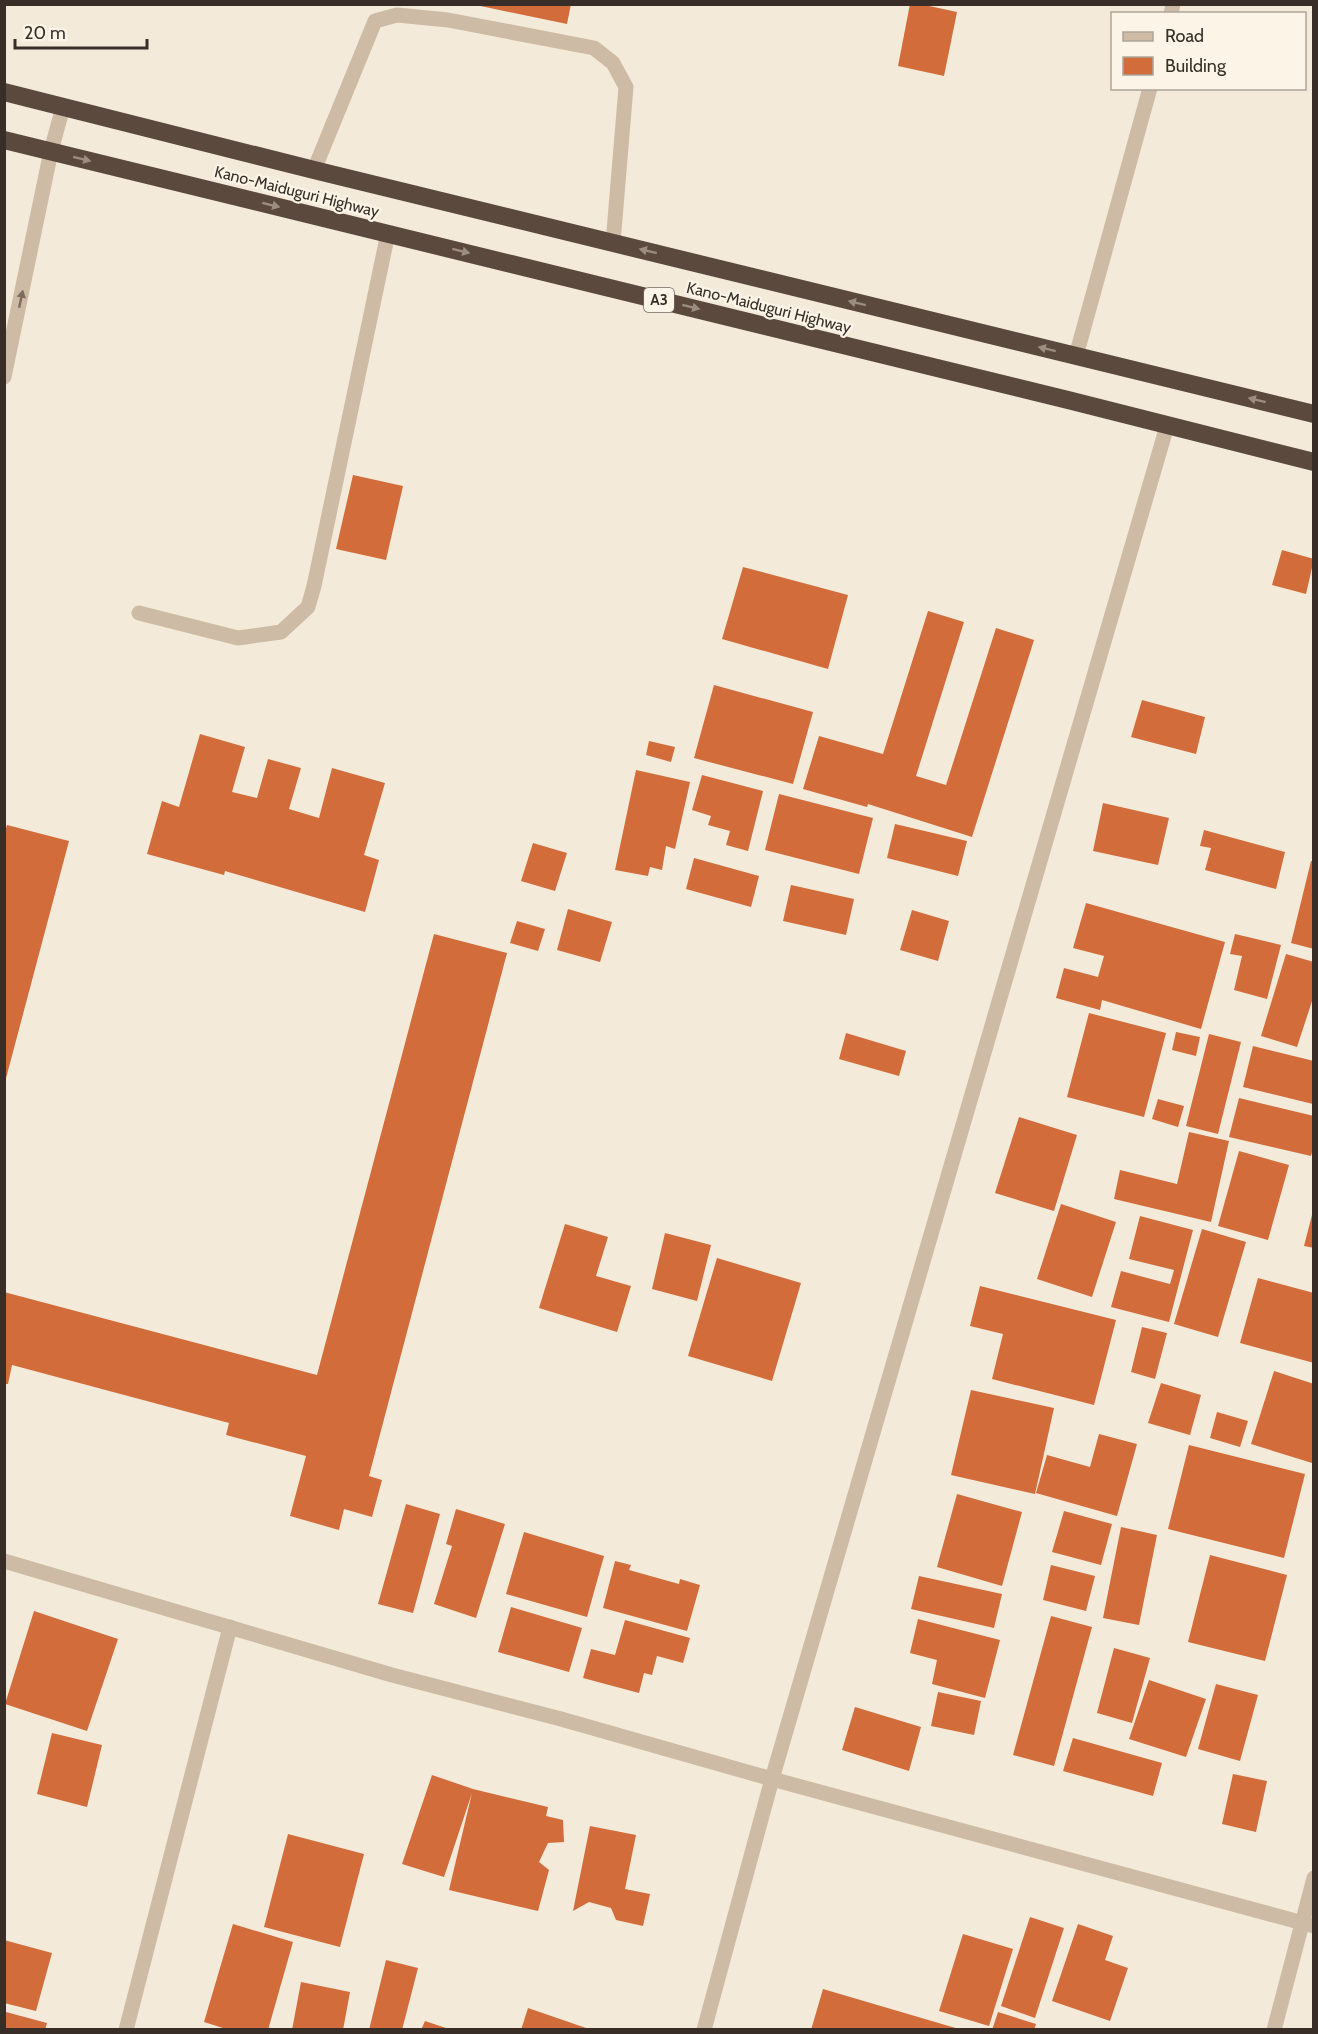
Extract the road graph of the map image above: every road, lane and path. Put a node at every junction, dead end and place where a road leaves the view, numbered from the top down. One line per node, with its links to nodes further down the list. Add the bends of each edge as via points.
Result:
1 (1149, 90): 9 (street)
2 (4, 92): 3 (highway, Kano-Maiduguri Highway)
3 (63, 106): 5 (street); 6 (highway, Kano-Maiduguri Highway)
4 (4, 140): 5 (highway, Kano-Maiduguri Highway / A3)
5 (51, 151): 7 (highway, Kano-Maiduguri Highway / A3, one-way to 7); 10 (street, one-way to 5)
6 (314, 170): 8 (highway, Kano-Maiduguri Highway); 8 (street, via 375,21 397,15 448,20 594,48 613,63 626,87)
7 (388, 233): 12 (highway, Kano-Maiduguri Highway / A3, one-way to 12); 14 (street, via 308,607 281,633 238,638)
8 (613, 243): 9 (highway, Kano-Maiduguri Highway, one-way to 8)
9 (1076, 356): 11 (highway, Kano-Maiduguri Highway, one-way to 9)
10 (4, 377)
11 (1314, 414)
12 (1167, 426): 13 (highway, Kano-Maiduguri Highway / A3); 17 (street)
13 (1314, 462)
14 (139, 613)
15 (4, 1561): 16 (street)
16 (230, 1627): 17 (street); 20 (street)
17 (772, 1779): 19 (street); 21 (street)
18 (1314, 1878): 19 (street)
19 (1307, 1924): 22 (street)
20 (126, 2030)
21 (704, 2030)
22 (1274, 2030)

